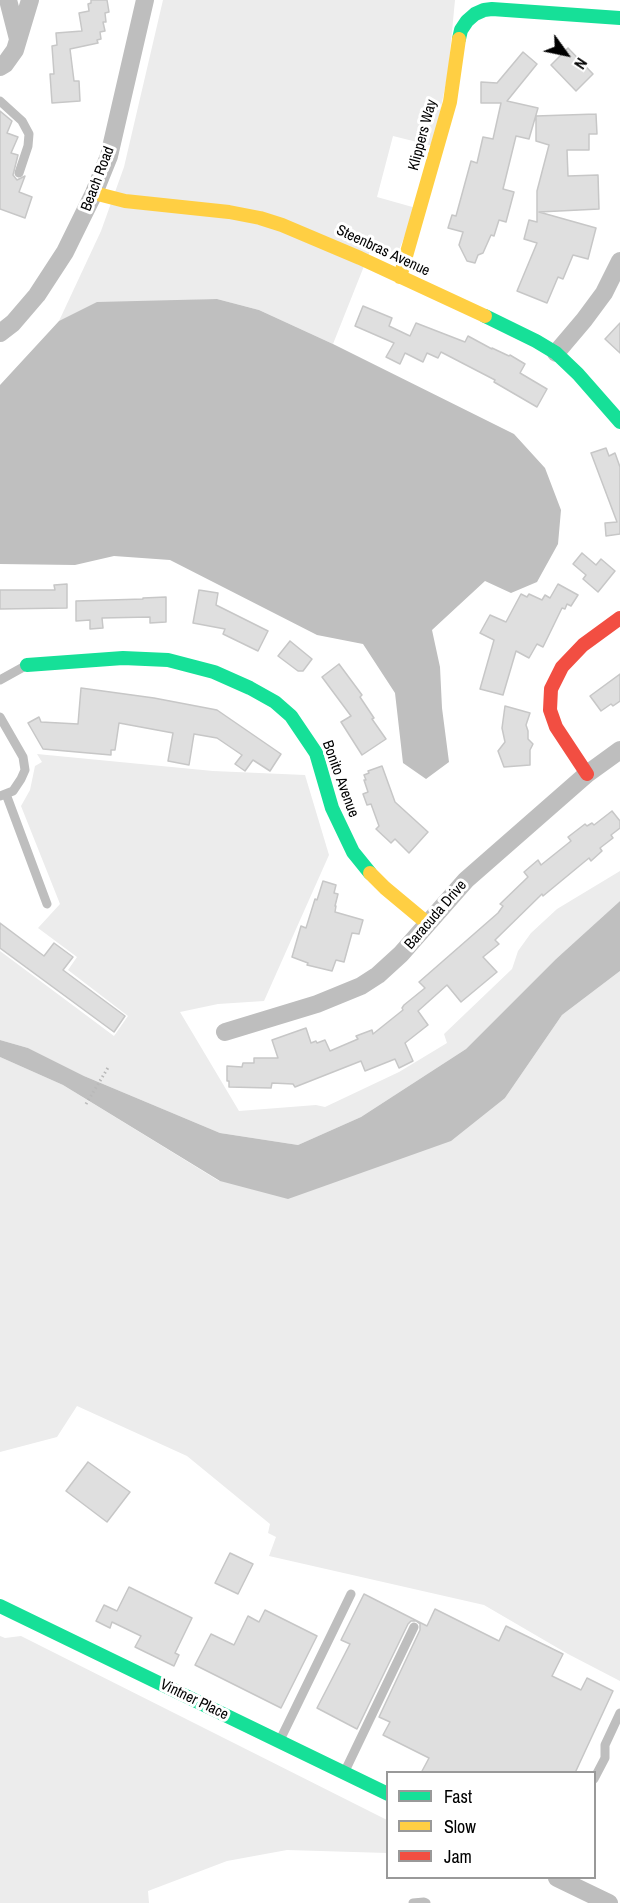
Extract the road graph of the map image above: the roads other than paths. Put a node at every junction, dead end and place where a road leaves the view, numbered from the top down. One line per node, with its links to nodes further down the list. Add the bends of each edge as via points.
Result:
1 (8, 0): 5 (street)
2 (30, 0): 5 (street)
3 (145, 0): 9 (street, Beach Road, via 109,156)
4 (620, 18): 11 (street, Klippers Way, via 492,9 467,21 461,30 450,102)
5 (18, 39): 6 (street, via 10,57)
6 (0, 67)
7 (0, 101): 8 (lane, via 22,121 29,134)
8 (19, 172)
9 (94, 193): 11 (street, Steenbras Avenue, via 125,201 260,218); 12 (street, Beach Road, via 65,252 37,295)
10 (620, 261): 13 (street, via 604,293)
11 (400, 277): 13 (street, Steenbras Avenue)
12 (0, 333)
13 (556, 353): 14 (street, Steenbras Avenue)
14 (620, 422)
15 (620, 618): 20 (street, via 576,652 562,667 551,689 550,710 556,727)
16 (27, 665): 17 (lane); 23 (street, Bonito Avenue, via 123,658 168,660 214,672 274,702 291,716 316,753 332,808 353,852 385,888)
17 (0, 680)
18 (0, 717): 21 (lane, via 25,762 25,770 13,791)
19 (620, 750): 20 (street, Baracuda Drive)
20 (587, 774): 23 (street, Baracuda Drive, via 466,880)
21 (3, 795): 22 (lane)
22 (47, 904)
23 (427, 923): 24 (street, Baracuda Drive, via 389,967 362,986)
24 (225, 1032)
25 (351, 1594): 29 (lane)
26 (0, 1605): 29 (street, Vintner Place)
27 (414, 1627): 30 (lane)
28 (620, 1713): 31 (lane)
29 (279, 1741): 30 (street, Vintner Place)
30 (345, 1773): 32 (street, Vintner Place)
31 (596, 1775)
32 (386, 1794)
33 (559, 1879): 36 (street)
34 (413, 1903): 35 (lane)
35 (426, 1903)
36 (609, 1903)

